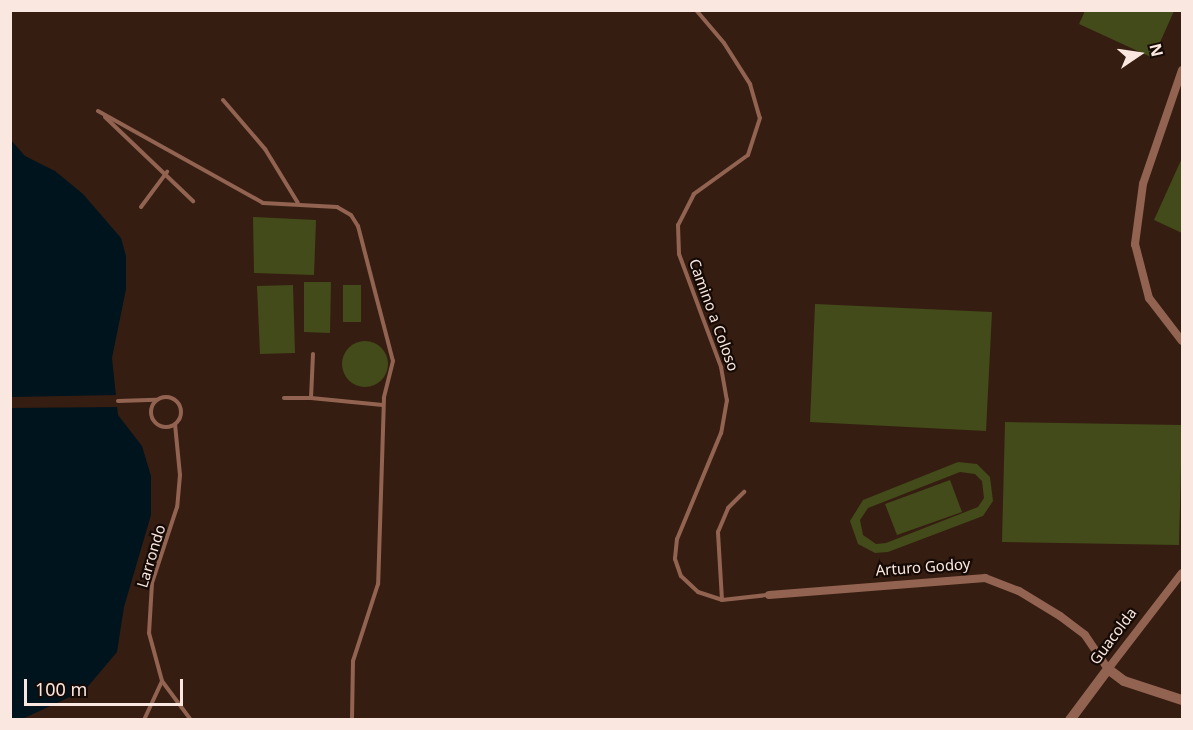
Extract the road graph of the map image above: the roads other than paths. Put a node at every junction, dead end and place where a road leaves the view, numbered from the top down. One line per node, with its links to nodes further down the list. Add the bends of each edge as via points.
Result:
1 (696, 10): 19 (lane, Camino a Coloso, via 724,43 750,84 760,118 748,155 694,194 684,208 677,235 679,254 721,367 727,400 721,433 677,539 675,559 689,585)
2 (1182, 70): 8 (street, via 1143,184 1135,244 1149,298)
3 (223, 100): 6 (lane, via 265,149)
4 (167, 172): 5 (lane); 6 (lane, via 98,111 253,198 273,204); 7 (lane)
5 (193, 201)
6 (298, 203): 14 (lane, via 341,208 358,226 392,355)
7 (141, 207)
8 (1182, 341)
9 (313, 354): 11 (lane)
10 (284, 398): 11 (lane)
11 (311, 398): 14 (lane)
12 (156, 400): 13 (lane); 15 (lane, via 151,412 155,423 164,427); 15 (lane, via 167,397 177,402 181,413)
13 (118, 401)
14 (383, 405): 25 (lane, via 378,584 352,669)
15 (175, 424): 21 (lane, Larrondo, via 180,475 177,507 153,583 148,621 150,646)
16 (744, 492): 19 (lane, via 728,508 718,532)
17 (1182, 573): 20 (street, Guacolda)
18 (769, 595): 19 (lane, Camino a Coloso); 20 (street, Arturo Godoy, via 985,578 1019,591 1060,616 1085,635)
19 (722, 600)
20 (1108, 669): 22 (street, Arturo Godoy, via 1124,681); 26 (street, Guacolda)
21 (162, 681): 23 (lane); 24 (lane, Larrondo)
22 (1182, 700)
23 (144, 720)
24 (191, 720)
25 (352, 720)
26 (1070, 720)

